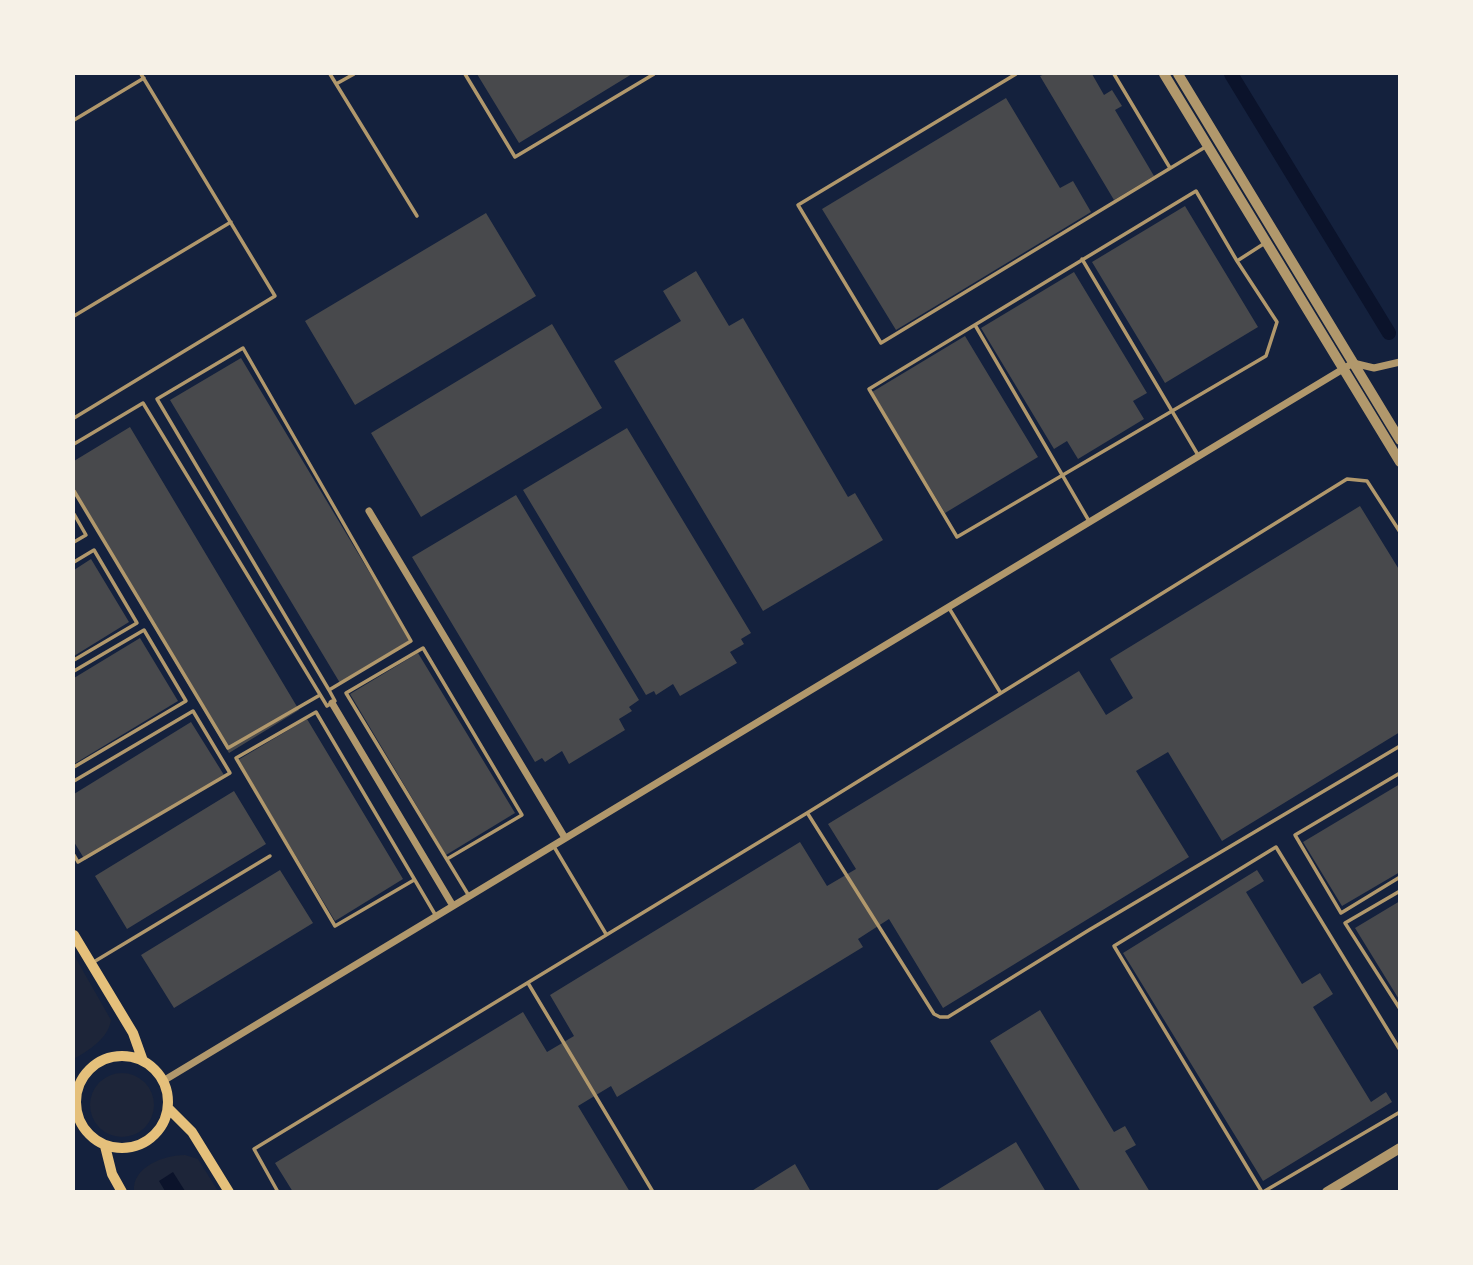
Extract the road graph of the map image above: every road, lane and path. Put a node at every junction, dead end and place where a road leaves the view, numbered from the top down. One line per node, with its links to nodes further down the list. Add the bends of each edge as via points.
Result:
1 (330, 74): 10 (lane)
2 (354, 74): 10 (lane)
3 (466, 74): 4 (lane, via 515,157)
4 (654, 74)
5 (1016, 74): 13 (lane, via 799,205 881,343)
6 (1114, 74): 13 (lane)
7 (1164, 74): 12 (street)
8 (1178, 74): 22 (street)
9 (143, 76): 11 (lane); 15 (lane)
10 (337, 84): 14 (lane)
11 (74, 120)
12 (1208, 146): 13 (lane); 16 (street)
13 (1170, 169)
14 (417, 216)
15 (230, 222): 19 (lane); 24 (lane, via 275,296)
16 (1267, 242): 18 (lane); 22 (street)
17 (1082, 259): 18 (lane, via 1196,191); 20 (lane); 23 (lane)
18 (1237, 261): 23 (lane, via 1277,322 1266,356)
19 (74, 316)
20 (975, 325): 29 (lane); 29 (lane, via 869,389 957,537)
21 (1399, 362): 22 (street, via 1374,368)
22 (1348, 366): 25 (street); 27 (street); 28 (street)
23 (1172, 411): 27 (lane); 29 (lane)
24 (74, 418)
25 (1399, 440)
26 (74, 444): 42 (lane, via 143,403)
27 (1199, 456): 33 (street)
28 (1399, 462)
29 (1062, 475): 33 (lane)
30 (74, 491): 42 (lane, via 228,748)
31 (369, 511): 49 (street)
32 (74, 514): 35 (lane, via 86,535)
33 (1090, 522): 37 (street)
34 (1399, 533): 41 (lane, via 1367,481 1347,479)
35 (74, 542)
36 (74, 562): 38 (lane, via 94,550 137,622)
37 (949, 608): 41 (lane); 49 (street)
38 (74, 660)
39 (74, 671): 45 (lane, via 144,630 186,701)
40 (329, 690): 40 (lane, via 158,398 243,348 411,641); 43 (lane)
41 (999, 692): 48 (lane)
42 (320, 695): 43 (lane, via 327,706)
43 (332, 703): 58 (street)
44 (1399, 746): 48 (lane, via 947,1017 934,1014)
45 (74, 767)
46 (1399, 773): 54 (lane, via 1295,835 1341,913)
47 (74, 781): 51 (lane, via 193,711 230,773 78,862)
48 (807, 813): 60 (lane)
49 (565, 838): 50 (street)
50 (553, 845): 57 (street); 60 (lane)
51 (74, 855)
52 (270, 856): 62 (lane)
53 (447, 859): 53 (lane, via 346,693 423,648 522,815); 57 (lane)
54 (1399, 877)
55 (414, 880): 55 (lane, via 316,712 236,758 335,926); 59 (lane)
56 (1399, 891): 64 (lane, via 1345,923)
57 (469, 896): 58 (street)
58 (453, 906): 59 (street)
59 (436, 916): 67 (street)
60 (606, 933): 63 (lane)
61 (74, 935): 62 (main road)
62 (91, 964): 66 (main road, via 137,1040)
63 (528, 983): 75 (lane, via 254,1149); 76 (lane)
64 (1399, 1009)
65 (1399, 1050): 77 (lane, via 1276,847 1115,946)
66 (143, 1061): 67 (main road); 68 (main road, via 120,1056 99,1062 83,1078)
67 (163, 1081): 69 (main road)
68 (75, 1100): 71 (main road, via 83,1127)
69 (168, 1108): 71 (main road, via 160,1129 145,1142 125,1148); 74 (main road, via 192,1132)
70 (1399, 1112): 77 (lane)
71 (105, 1146): 73 (main road, via 111,1174)
72 (1399, 1148): 78 (street)
73 (122, 1192)
74 (229, 1192)
75 (278, 1192)
76 (653, 1192)
77 (1263, 1192)
78 (1327, 1192)

